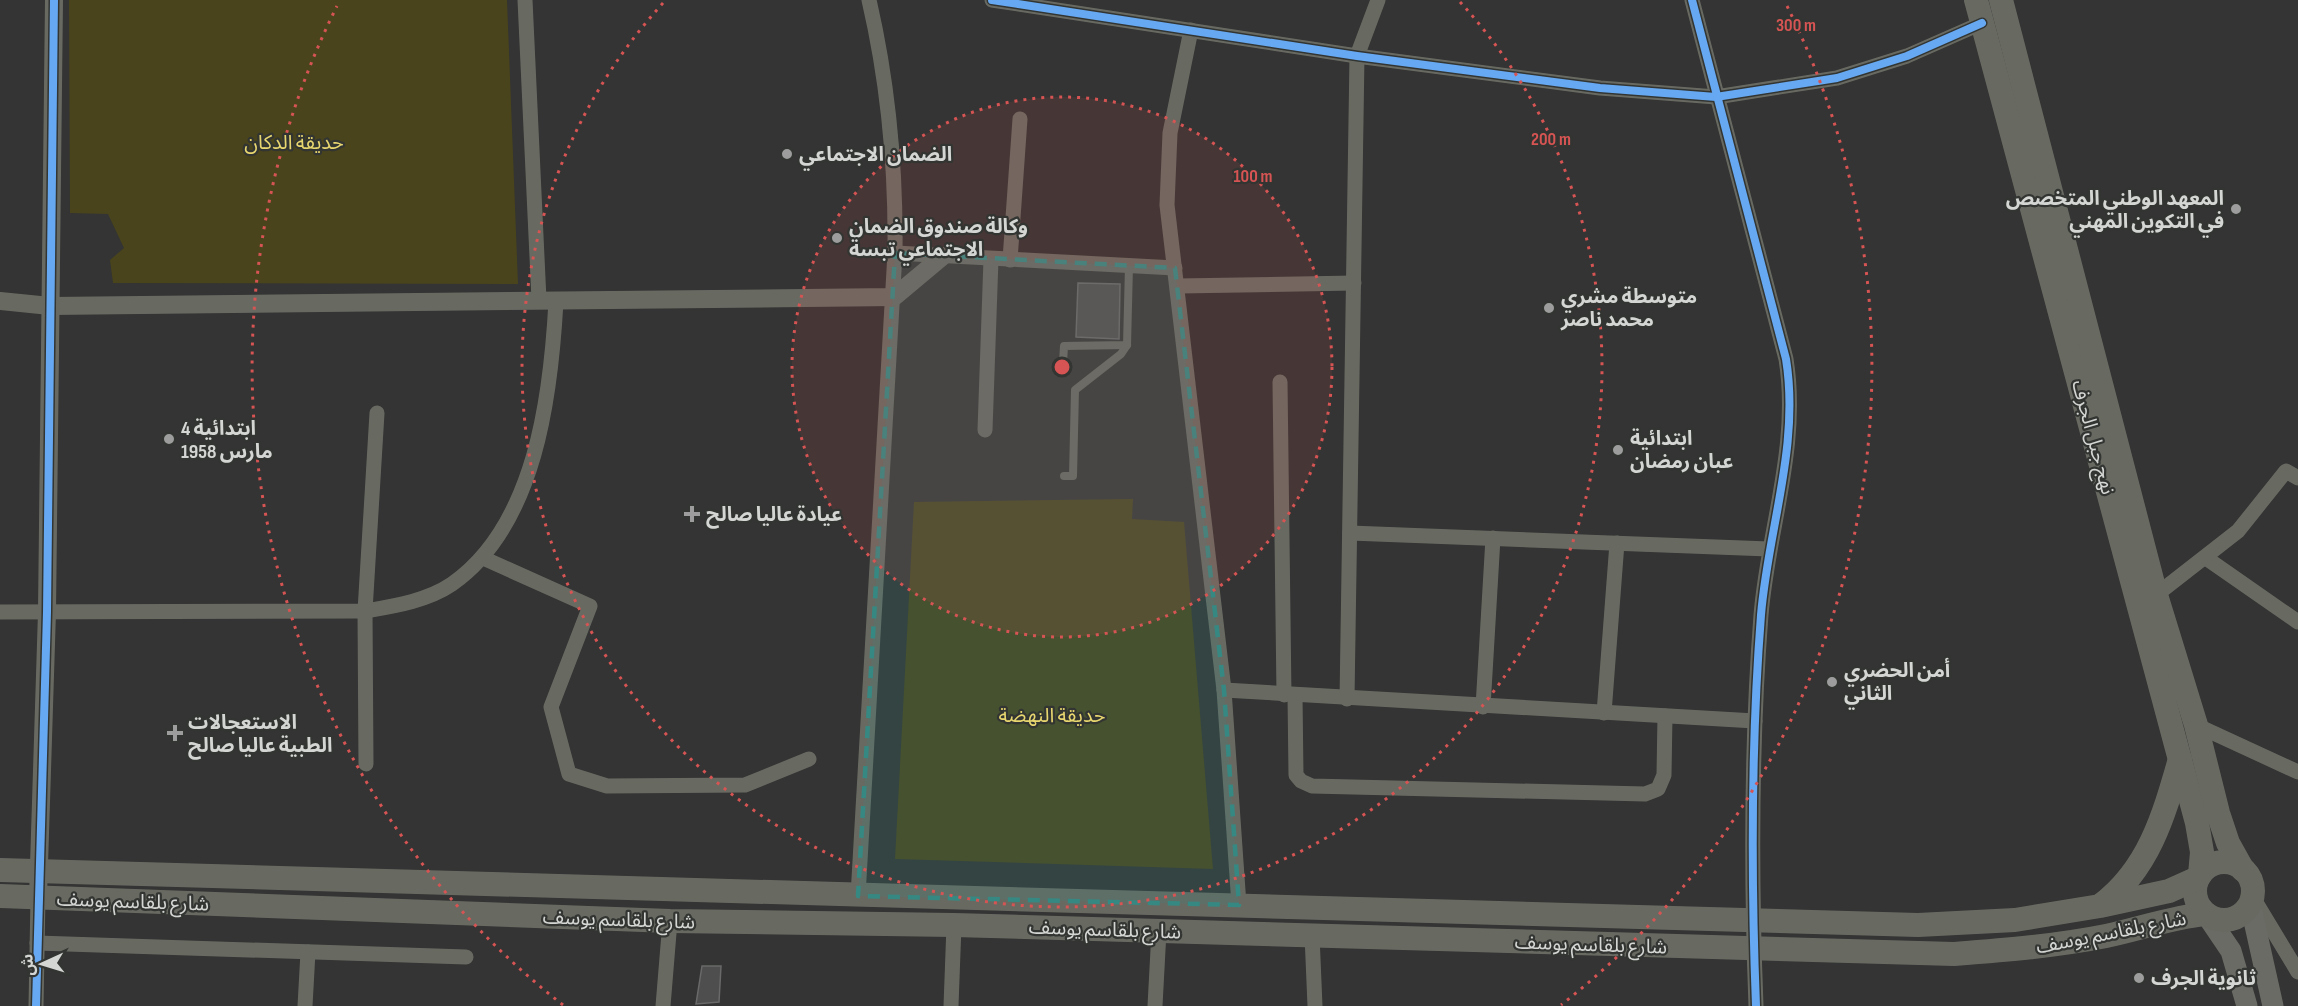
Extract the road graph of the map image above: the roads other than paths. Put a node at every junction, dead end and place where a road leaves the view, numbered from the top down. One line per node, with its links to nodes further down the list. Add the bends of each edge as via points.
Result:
1 (54, 0): 25 (street)
2 (525, 0): 24 (street)
3 (869, 0): 14 (street, via 891,153)
4 (992, 0): 8 (street)
5 (1378, 0): 11 (street)
6 (1692, 0): 12 (street)
7 (2001, 0): 39 (main road, نهج جبل الجرف)
8 (1087, 7): 10 (street)
9 (1979, 11): 12 (street, via 1907,56 1837,78); 52 (main road, نهج جبل الجرف)
10 (1191, 30): 11 (street); 19 (street, via 1170,133 1167,171)
11 (1357, 56): 12 (street, via 1600,88); 20 (street)
12 (1716, 97): 36 (street, via 1789,380 1790,439)
13 (1020, 119): 17 (street)
14 (895, 254): 15 (street); 22 (street)
15 (943, 256): 16 (street); 22 (street)
16 (990, 259): 17 (street); 30 (street)
17 (1010, 260): 18 (street)
18 (1130, 266): 19 (street); 26 (lane)
19 (1175, 268): 21 (street)
20 (1354, 283): 21 (street); 33 (street)
21 (1178, 286): 44 (street)
22 (894, 297): 24 (street); 61 (street)
23 (0, 301): 25 (street)
24 (548, 301): 25 (street); 37 (street, via 553,363 532,458 512,513)
25 (50, 306): 42 (street)
26 (1127, 345): 27 (lane, via 1064,346); 31 (lane, via 1075,390 1073,476)
27 (1063, 363)
28 (1280, 382): 45 (street)
29 (377, 413): 40 (street)
30 (985, 430)
31 (1064, 476)
32 (2298, 478): 38 (street, via 2286,471 2238,531)
33 (1350, 533): 34 (street); 46 (street)
34 (1493, 538): 35 (street); 47 (street)
35 (1617, 543): 36 (street); 48 (street)
36 (1769, 549): 50 (street)
37 (483, 558): 40 (street, via 451,585 408,604); 53 (street, via 590,606 551,707 569,774 607,786 745,785)
38 (2206, 558): 39 (street); 43 (street)
39 (2156, 595): 51 (main road, نهج جبل الجرف)
40 (365, 611): 42 (street); 54 (street)
41 (0, 612): 42 (street)
42 (47, 612): 58 (street)
43 (2298, 622)
44 (1224, 690): 45 (street); 64 (street)
45 (1290, 695): 46 (street); 49 (street, via 1296,775 1312,786 1645,794 1658,789 1664,775)
46 (1347, 699): 47 (street)
47 (1483, 706): 48 (street)
48 (1604, 713): 49 (street)
49 (1665, 716): 50 (street)
50 (1755, 722): 68 (street)
51 (2196, 725): 55 (street); 57 (main road, نهج جبل الجرف, via 2218,813)
52 (2180, 757): 59 (main road, نهج جبل الجرف, via 2198,823 2202,852); 65 (main road, via 2149,850 2121,890)
53 (809, 759)
54 (366, 764)
55 (2298, 772)
56 (0, 870): 58 (main road, شارع بلقاسم يوسف)
57 (2243, 870): 59 (main road, via 2222,862); 63 (main road, via 2249,878)
58 (39, 872): 61 (main road, شارع بلقاسم يوسف); 62 (street)
59 (2199, 877): 65 (main road, شارع بلقاسم يوسف, via 2169,891); 66 (main road, via 2195,898)
60 (0, 896): 62 (main road, شارع بلقاسم يوسف)
61 (858, 896): 64 (main road, شارع بلقاسم يوسف)
62 (38, 897): 67 (main road, شارع بلقاسم يوسف); 72 (street)
63 (2251, 899): 66 (main road, via 2242,914 2234,918 2215,919); 73 (street); 86 (main road)
64 (1239, 905): 68 (main road, شارع بلقاسم يوسف)
65 (2100, 906): 68 (main road, شارع بلقاسم يوسف, via 2015,920 1929,924)
66 (2206, 915): 74 (main road, شارع بلقاسم يوسف, via 2037,947 1954,954); 85 (main road, via 2231,951)
67 (670, 921): 69 (main road, شارع بلقاسم يوسف); 80 (street)
68 (1755, 921): 74 (street)
69 (954, 925): 70 (main road, شارع بلقاسم يوسف); 81 (street)
70 (1159, 931): 71 (main road, شارع بلقاسم يوسف); 82 (street)
71 (1312, 935): 74 (main road, شارع بلقاسم يوسف); 83 (street)
72 (37, 943): 75 (street); 78 (street)
73 (2291, 946): 77 (street)
74 (1754, 948): 84 (street)
75 (308, 952): 76 (street); 79 (street)
76 (466, 957)
77 (2298, 972)
78 (36, 1006)
79 (305, 1006)
80 (663, 1006)
81 (951, 1006)
82 (1155, 1006)
83 (1315, 1006)
84 (1756, 1006)
85 (2247, 1006)
86 (2272, 1006)

